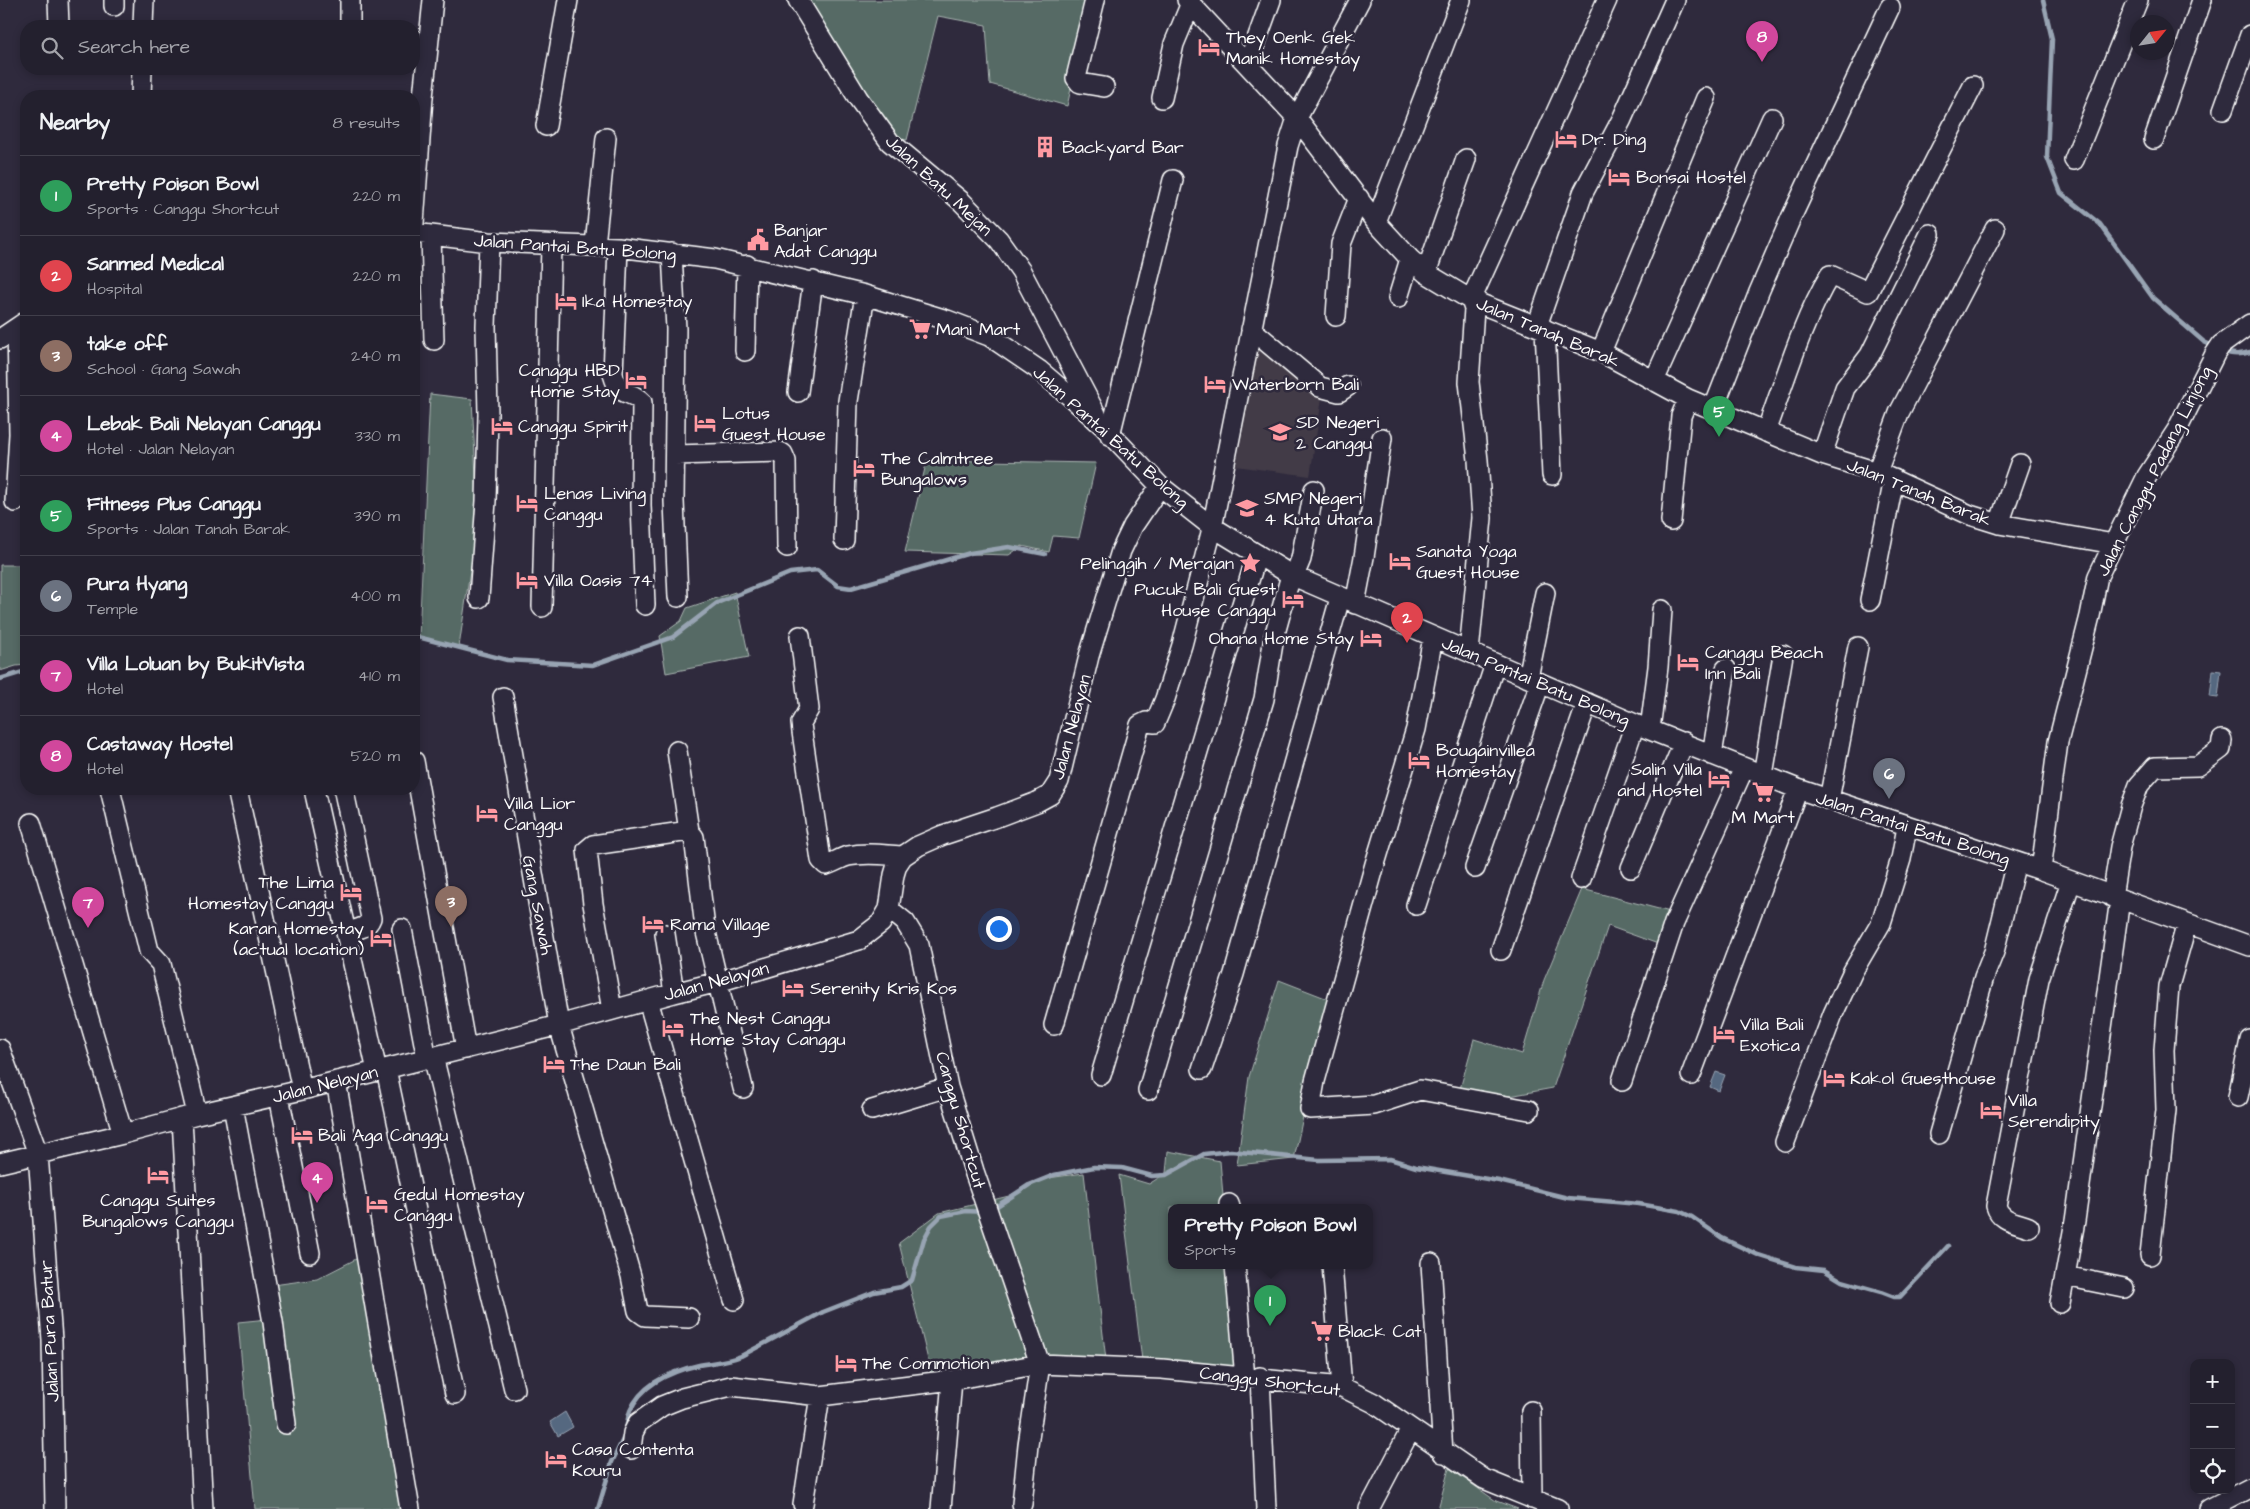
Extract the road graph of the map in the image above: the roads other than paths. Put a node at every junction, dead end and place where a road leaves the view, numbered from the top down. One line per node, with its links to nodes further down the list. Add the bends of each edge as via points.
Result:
1 (58, 0): 17 (street)
2 (144, 0): 18 (street)
3 (350, 0): 19 (street)
4 (433, 0): 33 (street)
5 (568, 0): 31 (street)
6 (798, 0): 64 (street, Jalan Batu Mejan, via 885,136 904,156 961,201 999,240 1021,271)
7 (1095, 0): 24 (street, via 1076,78 1080,83)
8 (1271, 0): 21 (street)
9 (1360, 0): 29 (street)
10 (1461, 0): 39 (street)
11 (1607, 0): 54 (street)
12 (1675, 0): 58 (street, via 1622,119 1582,193)
13 (2138, 0): 36 (street)
14 (2202, 0): 34 (street)
15 (1196, 4): 21 (street, Jalan Tanah Barak); 26 (street, via 1174,44)
16 (1890, 7): 71 (street, via 1791,218)
17 (59, 20)
18 (143, 20)
19 (350, 20)
20 (2250, 35): 28 (street)
21 (1248, 64): 29 (street, Jalan Tanah Barak)
22 (142, 75): 25 (street)
23 (1972, 86): 73 (street, via 1868,292 1830,275 1821,289)
24 (1104, 87)
25 (141, 90)
26 (1162, 98)
27 (1706, 98): 63 (street)
28 (2223, 110)
29 (1297, 118): 38 (street, Jalan Tanah Barak); 59 (street, via 1283,167)
30 (1772, 118): 66 (street)
31 (546, 126)
32 (606, 138): 45 (street)
33 (420, 139)
34 (2154, 139)
35 (1466, 159): 50 (street)
36 (2074, 160)
37 (1173, 180): 72 (street)
38 (1359, 198): 39 (street, Jalan Tanah Barak); 55 (street, via 1341,244)
39 (1376, 222): 48 (street, Jalan Tanah Barak)
40 (1995, 230): 79 (street, via 1899,413)
41 (422, 234): 43 (street, Jalan Pantai Batu Bolong); 61 (street)
42 (1930, 234): 76 (street, via 1870,355 1845,388)
43 (489, 242): 44 (street, Jalan Pantai Batu Bolong); 93 (street, via 486,501)
44 (551, 245): 45 (street, Jalan Pantai Batu Bolong); 97 (street)
45 (595, 245): 46 (street, Jalan Pantai Batu Bolong)
46 (618, 247): 47 (street, Jalan Pantai Batu Bolong); 96 (street, via 613,374 623,393 642,402 641,505)
47 (672, 253): 49 (street, Jalan Pantai Batu Bolong); 75 (street, via 676,329)
48 (1410, 259): 50 (street, Jalan Tanah Barak); 53 (street)
49 (747, 265): 51 (street, Jalan Pantai Batu Bolong); 62 (street)
50 (1426, 273): 54 (street, Jalan Tanah Barak)
51 (814, 281): 52 (street, Jalan Pantai Batu Bolong); 68 (street)
52 (866, 295): 65 (street, Jalan Pantai Batu Bolong, via 989,336); 86 (street, via 848,401)
53 (1398, 298)
54 (1471, 300): 58 (street, Jalan Tanah Barak); 102 (street, via 1474,309 1469,382 1482,518)
55 (1336, 316)
56 (2250, 324): 87 (street, Jalan Canggu Padang Linjong, via 2218,349 2177,430 2147,476)
57 (20, 326): 60 (street)
58 (1541, 328): 63 (street, Jalan Tanah Barak); 78 (street)
59 (1251, 329): 67 (street, via 1320,387 1340,392); 85 (street)
60 (0, 339)
61 (434, 340)
62 (745, 351)
63 (1601, 352): 66 (street, Jalan Tanah Barak)
64 (1066, 353): 65 (street, via 1053,366); 72 (street, Jalan Batu Mejan)
65 (1039, 370): 72 (street, Jalan Pantai Batu Bolong)
66 (1654, 381): 70 (street, Jalan Tanah Barak)
67 (1348, 386)
68 (798, 392)
69 (20, 398): 82 (street)
70 (1688, 399): 71 (street, Jalan Tanah Barak); 83 (street, via 1681,416)
71 (1713, 410): 73 (street, Jalan Tanah Barak)
72 (1106, 430): 80 (street, Jalan Pantai Batu Bolong)
73 (1766, 432): 76 (street, Jalan Tanah Barak)
74 (1382, 438): 95 (street, via 1364,557)
75 (675, 455): 88 (street, via 783,454 786,462); 92 (street)
76 (1822, 455): 79 (street, Jalan Tanah Barak)
77 (2020, 464): 84 (street)
78 (1552, 475)
79 (1886, 476): 84 (street, Jalan Tanah Barak, via 1970,516); 94 (street)
80 (1160, 486): 85 (street, Jalan Pantai Batu Bolong); 126 (street, Jalan Nelayan, via 1121,551 1089,656 1059,781 1050,795 943,835)
81 (1314, 490): 90 (street, via 1301,559)
82 (14, 502)
83 (1671, 521)
84 (1999, 524): 87 (street, Jalan Tanah Barak)
85 (1211, 526): 89 (street, Jalan Pantai Batu Bolong); 147 (street, via 1182,645 1155,723 1140,725)
86 (844, 540)
87 (2114, 544): 130 (street, Jalan Canggu Padang Linjong, via 2098,576 2058,742)
88 (787, 547)
89 (1257, 554): 90 (street, Jalan Pantai Batu Bolong); 155 (street)
90 (1293, 576): 95 (street, Jalan Pantai Batu Bolong); 161 (street, via 1274,637 1264,699)
91 (1545, 593): 106 (street)
92 (678, 597)
93 (479, 598)
94 (1870, 600)
95 (1348, 601): 100 (street, Jalan Pantai Batu Bolong); 152 (street)
96 (645, 605)
97 (542, 607)
98 (1662, 610): 109 (street, via 1658,667)
99 (800, 636): 126 (street, via 809,709 801,723 821,860 826,865 845,856 860,854)
100 (1433, 637): 102 (street, Jalan Pantai Batu Bolong); 166 (street, via 1416,729 1375,864 1315,1081 1310,1110 1374,1105 1420,1090)
101 (1858, 647): 122 (street)
102 (1469, 652): 104 (street, Jalan Pantai Batu Bolong)
103 (1783, 655): 115 (street)
104 (1495, 664): 106 (street, Jalan Pantai Batu Bolong); 134 (street)
105 (1726, 669): 113 (street)
106 (1534, 680): 108 (street, Jalan Pantai Batu Bolong); 128 (street)
107 (502, 697): 146 (street, Gang Sawah)
108 (1587, 703): 109 (street, Jalan Pantai Batu Bolong); 141 (street)
109 (1643, 726): 111 (street, Jalan Pantai Batu Bolong); 131 (street)
110 (2222, 740): 133 (street, via 2221,749 2198,766 2155,767 2138,784 2120,847)
111 (1684, 742): 113 (street, Jalan Pantai Batu Bolong); 129 (street)
112 (677, 751): 125 (street)
113 (1712, 755): 114 (street, Jalan Pantai Batu Bolong)
114 (1744, 768): 115 (street, Jalan Pantai Batu Bolong); 157 (street, via 1674,923)
115 (1763, 775): 116 (street, Jalan Pantai Batu Bolong)
116 (1798, 789): 122 (street, Jalan Pantai Batu Bolong); 154 (street)
117 (420, 794): 150 (street)
118 (111, 795): 167 (street, via 149,951 162,964)
119 (238, 795): 160 (street)
120 (315, 795): 138 (street)
121 (345, 795): 138 (street, via 371,918 364,927)
122 (1829, 800): 124 (street, Jalan Pantai Batu Bolong)
123 (31, 823): 168 (street)
124 (1907, 827): 127 (street, Jalan Pantai Batu Bolong); 170 (street, via 1901,859 1881,923 1852,971)
125 (689, 831): 142 (street, via 694,837 705,928); 145 (street, via 593,845 587,850)
126 (903, 856): 135 (street, Jalan Nelayan, via 894,875)
127 (2016, 862): 130 (street, Jalan Pantai Batu Bolong); 169 (street, via 1994,952)
128 (1475, 868)
129 (1631, 868)
130 (2041, 870): 132 (street, Jalan Pantai Batu Bolong)
131 (1581, 879)
132 (2072, 881): 133 (street, Jalan Pantai Batu Bolong); 173 (street, via 2039,979 1996,1206 2003,1218)
133 (2116, 898): 136 (street, Jalan Pantai Batu Bolong); 179 (street, via 2075,1221)
134 (1416, 905)
135 (889, 909): 142 (street, Jalan Nelayan, via 881,923 859,940); 158 (street, Canggu Shortcut, via 905,922 918,945)
136 (2187, 923): 140 (street, Jalan Pantai Batu Bolong); 175 (street, via 2169,986 2164,1050 2166,1110)
137 (402, 929): 151 (street)
138 (346, 932): 153 (street)
139 (665, 934): 143 (street)
140 (2250, 946)
141 (1501, 950)
142 (718, 982): 143 (street, Jalan Nelayan); 159 (street)
143 (674, 992): 144 (street, Jalan Nelayan)
144 (648, 1000): 145 (street, Jalan Nelayan); 181 (street)
145 (612, 1010): 146 (street, Jalan Nelayan)
146 (559, 1025): 150 (street, Jalan Nelayan); 183 (street, Gang Sawah, via 638,1311 645,1316)
147 (1054, 1025)
148 (2250, 1040): 163 (street)
149 (0, 1049): 171 (street, Jalan Pura Batur)
150 (466, 1049): 151 (street, Jalan Nelayan)
151 (430, 1058): 153 (street, Jalan Nelayan); 188 (street)
152 (1202, 1069)
153 (382, 1070): 156 (street, Jalan Nelayan); 189 (street)
154 (1691, 1075)
155 (1101, 1076)
156 (336, 1081): 160 (street, Jalan Nelayan); 204 (street)
157 (1622, 1081)
158 (948, 1087): 165 (street); 184 (street, Canggu Shortcut)
159 (743, 1088)
160 (302, 1090): 162 (street, Jalan Nelayan)
161 (1148, 1090)
162 (279, 1096): 164 (street, Jalan Nelayan); 174 (street)
163 (2238, 1097)
164 (233, 1106): 167 (street, Jalan Nelayan); 193 (street, via 273,1322)
165 (872, 1110)
166 (1529, 1110)
167 (183, 1118): 168 (street, Jalan Nelayan); 192 (street, via 182,1264); 203 (street)
168 (123, 1134): 171 (street, Jalan Nelayan)
169 (1939, 1134)
170 (1785, 1142)
171 (38, 1154): 172 (street, Jalan Nelayan); 202 (street, Jalan Pura Batur, via 52,1340)
172 (0, 1163)
173 (2030, 1226)
174 (310, 1253)
175 (2150, 1255)
176 (1431, 1263): 196 (street)
177 (1236, 1269): 185 (street)
178 (1332, 1269): 187 (street)
179 (2065, 1276): 180 (street); 182 (street)
180 (2124, 1288)
181 (734, 1300)
182 (2060, 1303)
183 (689, 1318)
184 (1040, 1364): 185 (street, Canggu Shortcut, via 1162,1369); 186 (street, Canggu Shortcut); 200 (street)
185 (1252, 1378): 187 (street, Canggu Shortcut); 205 (street)
186 (947, 1381): 190 (street, Canggu Shortcut); 201 (street)
187 (1342, 1387): 194 (street, Canggu Shortcut, via 1374,1403)
188 (514, 1389)
189 (455, 1394)
190 (820, 1396): 195 (street, Canggu Shortcut, via 730,1386 682,1398 662,1406 638,1423); 199 (street)
191 (1531, 1411): 198 (street)
192 (188, 1415)
193 (286, 1424)
194 (1410, 1429): 196 (street, Canggu Shortcut); 206 (street)
195 (631, 1449)
196 (1443, 1453): 198 (street, Canggu Shortcut, via 1484,1479)
197 (2250, 1488): 208 (street)
198 (1532, 1499): 207 (street, Canggu Shortcut)
199 (804, 1504)
200 (1022, 1504)
201 (935, 1507)
202 (55, 1509)
203 (204, 1509)
204 (410, 1509)
205 (1266, 1509)
206 (1369, 1509)
207 (1558, 1509)
208 (2209, 1509)

